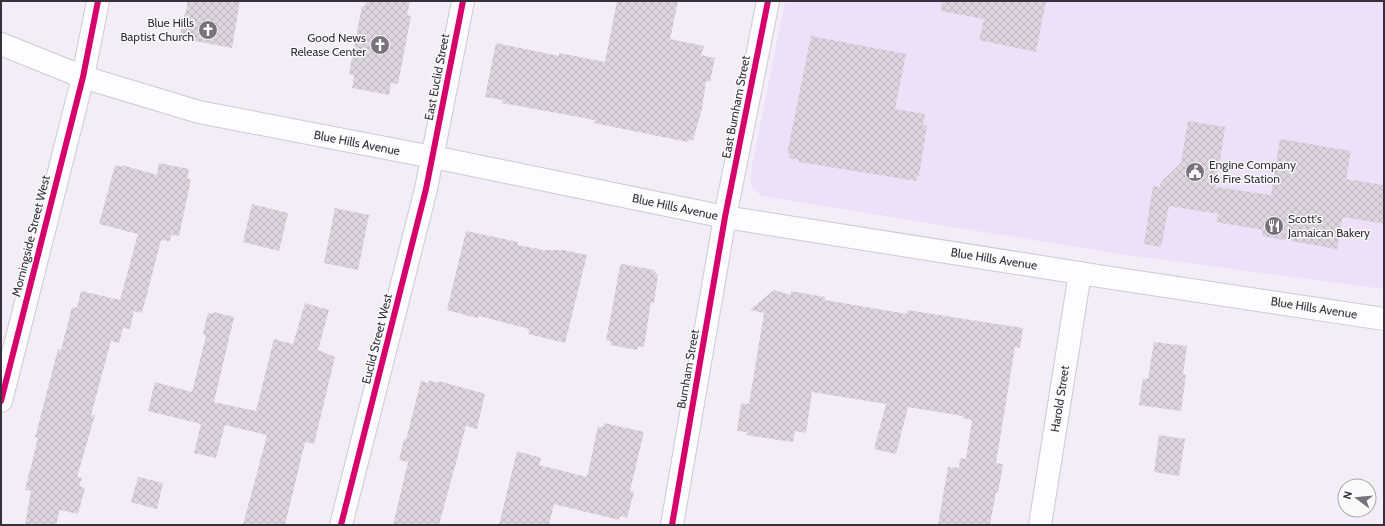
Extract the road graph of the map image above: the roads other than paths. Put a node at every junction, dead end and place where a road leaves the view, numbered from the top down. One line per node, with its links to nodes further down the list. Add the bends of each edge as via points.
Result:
1 (98, 1): 5 (street, Morningside Street West)
2 (464, 1): 6 (street, East Euclid Street)
3 (768, 1): 7 (street, East Burnham Street)
4 (1, 44): 5 (street, Blue Hills Avenue)
5 (83, 77): 6 (street, Blue Hills Avenue, via 199,112); 10 (street, Morningside Street West)
6 (432, 157): 7 (street, Blue Hills Avenue); 11 (street, Euclid Street West)
7 (725, 217): 8 (street, Blue Hills Avenue); 12 (street, Burnham Street)
8 (1080, 273): 9 (street, Blue Hills Avenue); 13 (street, Harold Street)
9 (1384, 319)
10 (1, 401)
11 (341, 525)
12 (672, 525)
13 (1040, 525)

